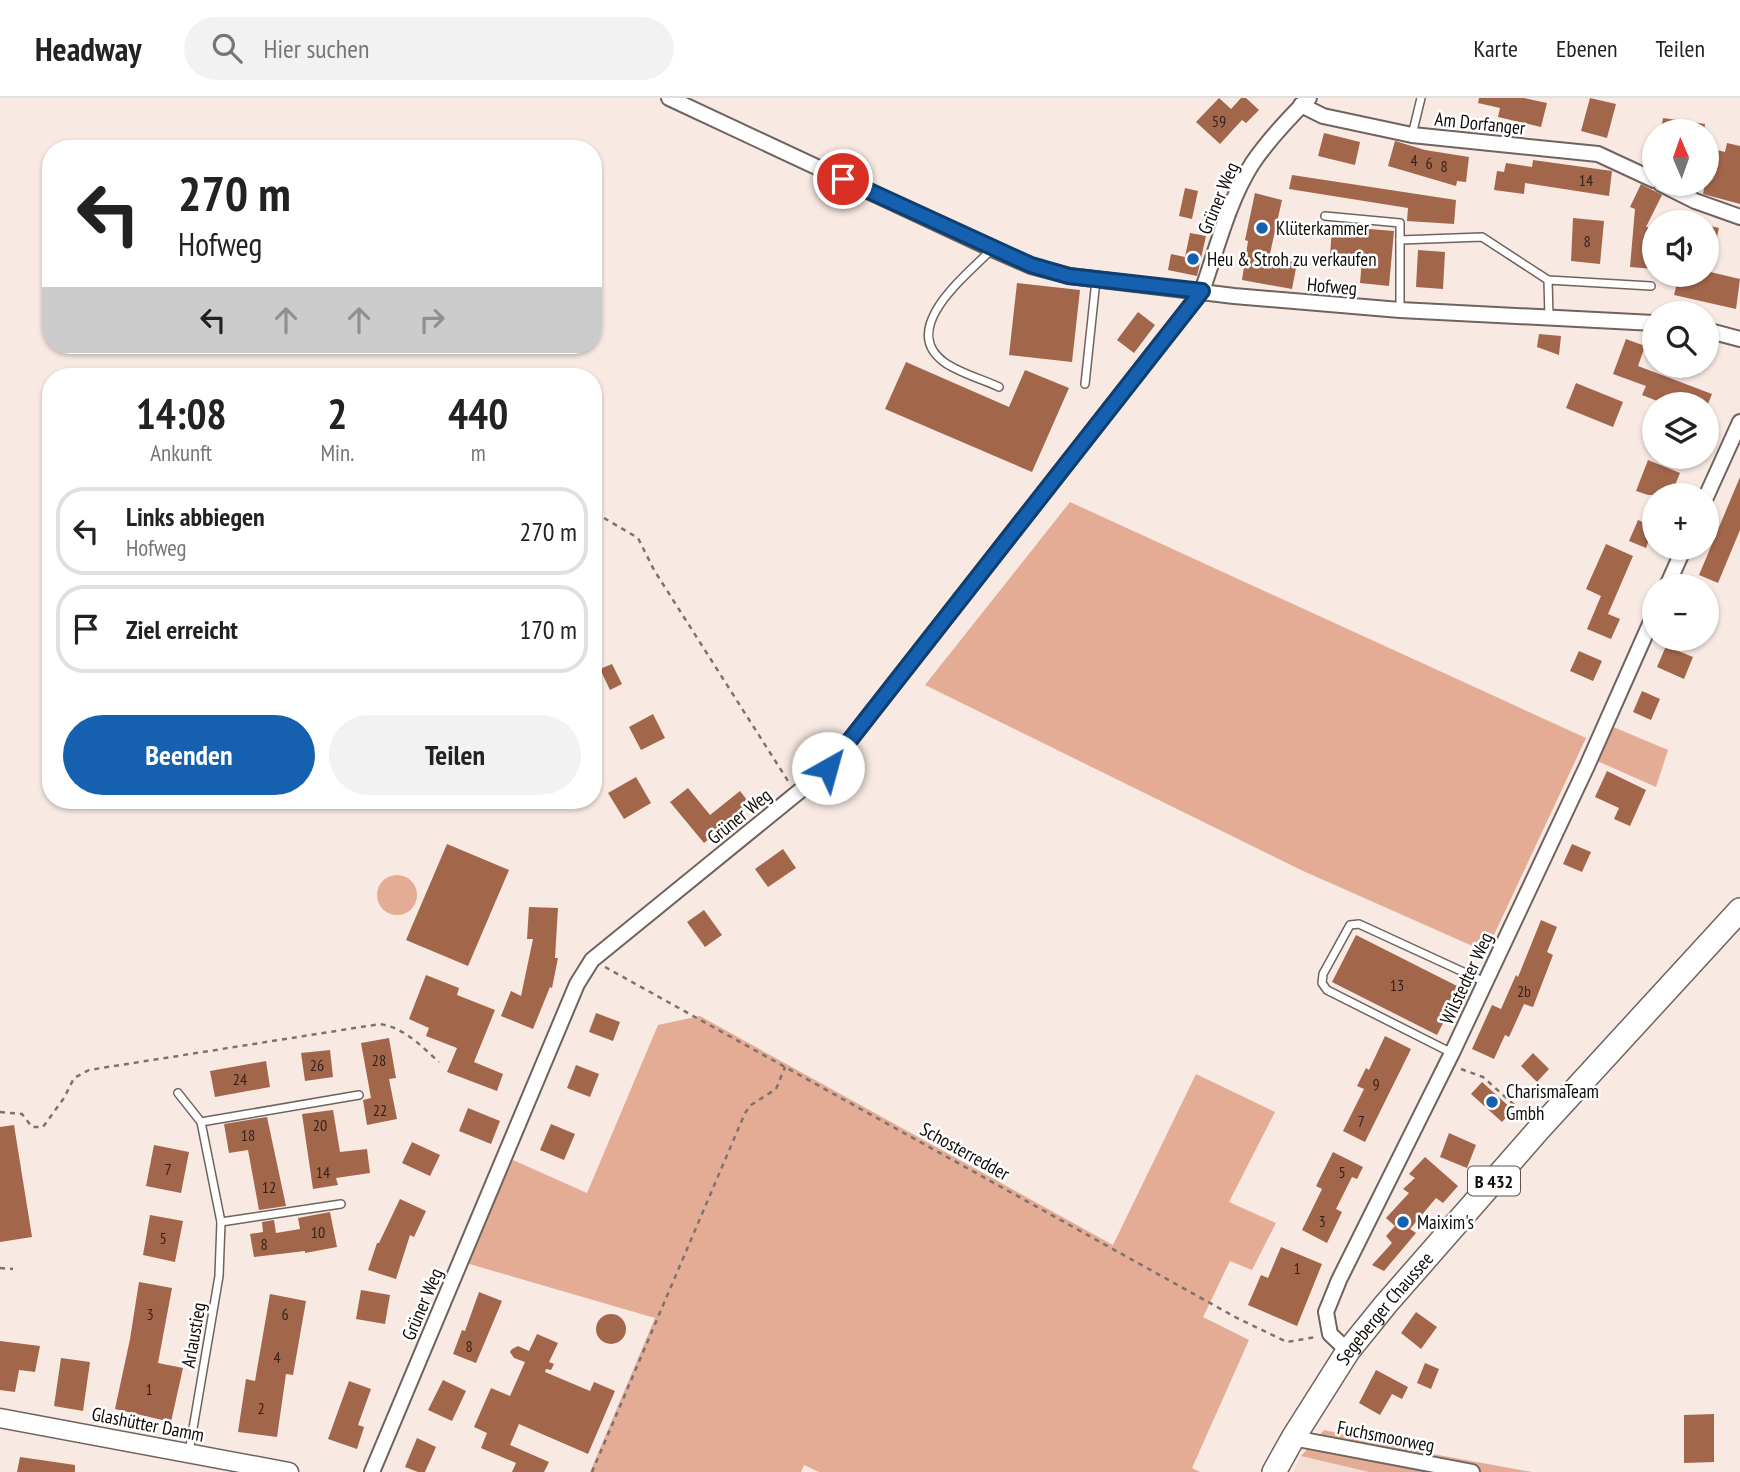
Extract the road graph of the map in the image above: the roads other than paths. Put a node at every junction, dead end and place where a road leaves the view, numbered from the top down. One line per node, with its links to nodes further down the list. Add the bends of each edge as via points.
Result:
1 (669, 98): 10 (street, Hofweg)
2 (1421, 98): 4 (lane)
3 (1305, 102): 4 (street, Am Dorfanger, via 1323,117); 14 (street, Grüner Weg, via 1246,175)
4 (1412, 135): 5 (street, Am Dorfanger, via 1598,154)
5 (1642, 174)
6 (1685, 196): 8 (street)
7 (1325, 216): 9 (lane, via 1400,223)
8 (1740, 217)
9 (1400, 240): 12 (lane, via 1482,237); 15 (lane)
10 (992, 249): 11 (street, Hofweg, via 1031,265); 21 (lane, via 936,308 927,327 944,362)
11 (1096, 280): 14 (street, Hofweg); 20 (lane)
12 (1548, 280): 13 (lane); 16 (lane)
13 (1642, 285)
14 (1202, 291): 15 (street, Hofweg); 38 (street, Grüner Weg, via 828,768 592,960 576,984)
15 (1400, 310): 16 (street, Hofweg)
16 (1549, 317): 17 (street, Hofweg)
17 (1642, 322)
18 (1719, 333): 19 (street)
19 (1740, 339)
20 (1084, 384)
21 (999, 387)
22 (1740, 422): 23 (street)
23 (1712, 483)
24 (1642, 642): 26 (street, Wilstedter Weg)
25 (1740, 910): 33 (main road, Segeberger Chaussee / B 432, via 1540,1128)
26 (1485, 982): 27 (street, Wilstedter Weg); 27 (lane, via 1359,924 1350,925 1323,974 1327,990)
27 (1449, 1058): 33 (street, Wilstedter Weg, via 1326,1312 1330,1334)
28 (178, 1094): 30 (lane, Arlaustieg)
29 (359, 1096): 30 (lane)
30 (201, 1122): 32 (lane, Arlaustieg)
31 (341, 1205): 32 (lane)
32 (221, 1222): 36 (lane, Arlaustieg, via 219,1276)
33 (1348, 1351): 35 (main road, Segeberger Chaussee / B 432)
34 (0, 1418): 36 (street, Glashütter Damm)
35 (1293, 1438): 39 (main road, Segeberger Chaussee / B 432); 40 (street, Fuchsmoorweg)
36 (189, 1453): 37 (street, Glashütter Damm)
37 (289, 1472)
38 (372, 1472)
39 (1274, 1472)
40 (1472, 1472)

